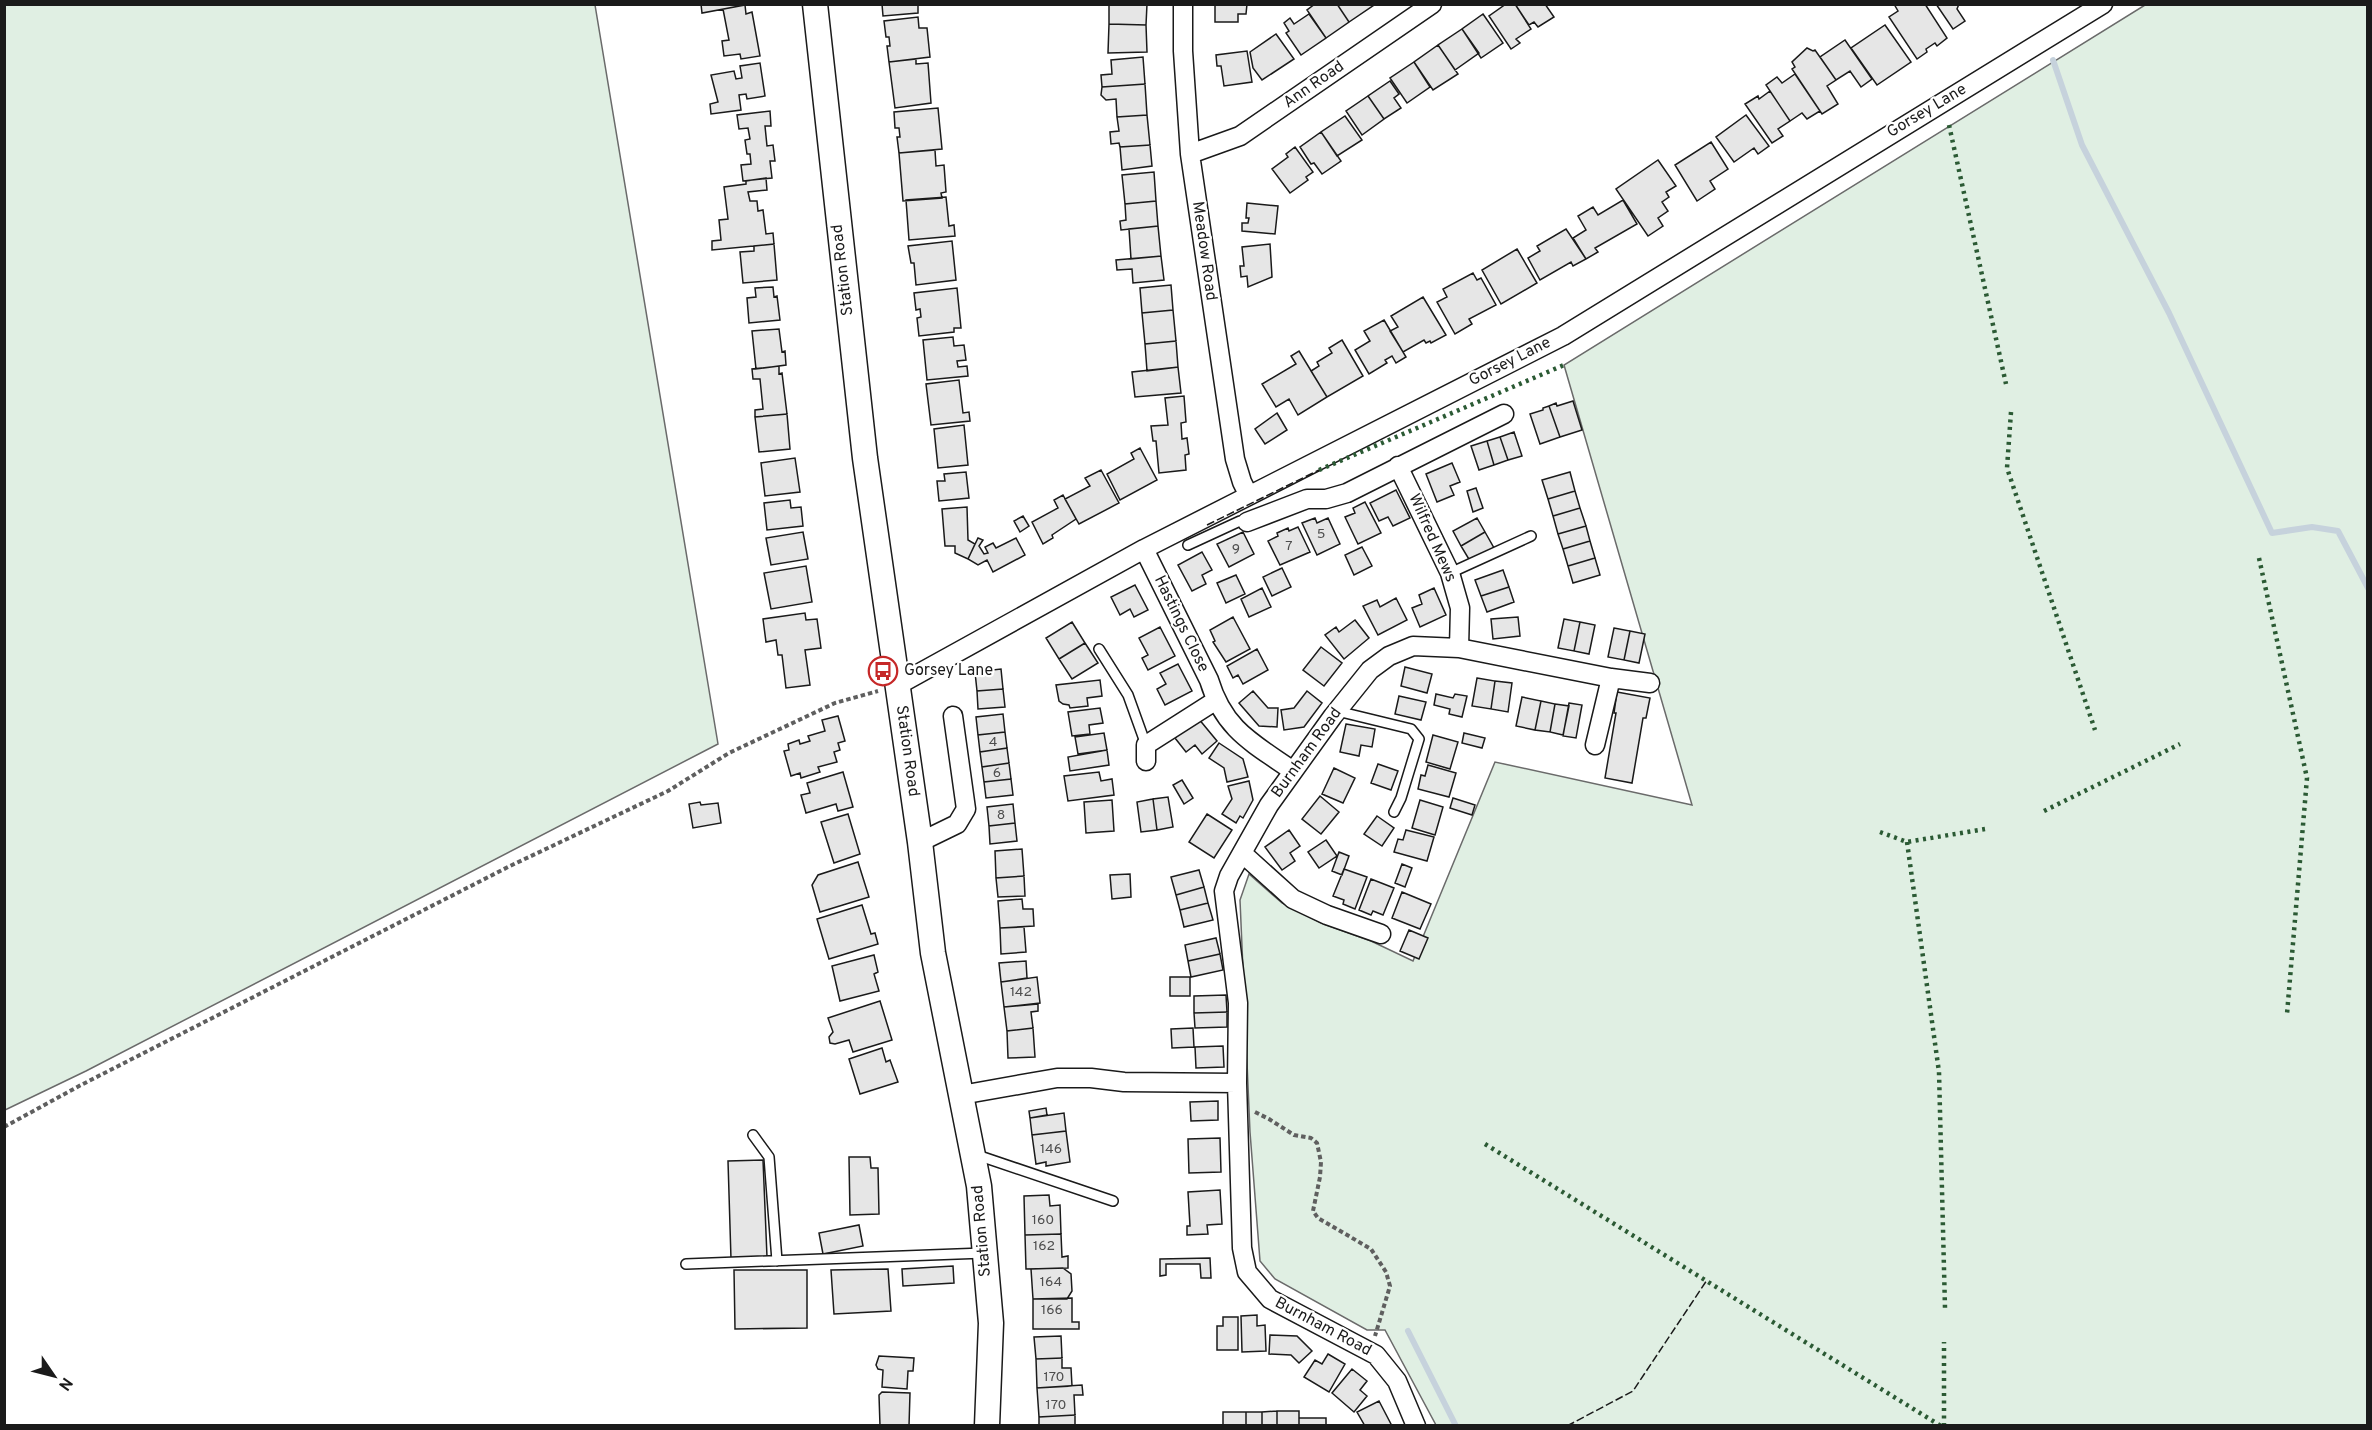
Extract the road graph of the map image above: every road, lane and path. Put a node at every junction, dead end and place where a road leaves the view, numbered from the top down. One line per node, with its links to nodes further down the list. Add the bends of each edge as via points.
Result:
1 (815, 4): 18 (street, Station Road, via 865,458)
2 (1183, 4): 5 (street, Meadow Road)
3 (1432, 4): 5 (street, Ann Road, via 1240,136)
4 (2103, 4): 8 (street, Gorsey Lane, via 1563,336)
5 (1190, 154): 8 (street, Meadow Road, via 1235,459)
6 (1504, 414): 7 (street)
7 (1398, 466): 9 (street, via 1347,493 1307,499); 13 (street, Wilfred Mews)
8 (1248, 494): 12 (street, Gorsey Lane)
9 (1246, 522): 11 (lane, via 1240,521)
10 (1531, 536): 13 (lane)
11 (1188, 545)
12 (1144, 549): 18 (street, Gorsey Lane); 19 (street, Hastings Close, via 1209,680)
13 (1450, 573): 14 (street, Wilfred Mews, via 1460,608)
14 (1459, 648): 16 (street, Burnham Road); 20 (street, Burnham Road, via 1413,646 1389,656 1370,670)
15 (1099, 649): 23 (lane, via 1128,695)
16 (1611, 678): 17 (street, Burnham Road); 22 (street)
17 (1650, 683)
18 (898, 685): 26 (street, Station Road); 32 (path, via 835,703 729,753 668,791 510,866)
19 (1215, 701): 23 (street); 24 (street, Hastings Close, via 1229,724)
20 (1337, 711): 24 (street, Burnham Road); 25 (lane, via 1411,729 1419,739)
21 (953, 716): 26 (street, via 966,809 957,824)
22 (1595, 745)
23 (1146, 753)
24 (1293, 771): 27 (street, Burnham Road)
25 (1394, 812)
26 (920, 842): 30 (street, Station Road, via 933,953)
27 (1242, 853): 28 (street, via 1293,899); 29 (street, Burnham Road, via 1224,891 1238,1003)
28 (1381, 934)
29 (1237, 1083): 30 (street, via 1058,1078); 31 (street, Burnham Road)
30 (961, 1095): 34 (street, Station Road)
31 (1238, 1114): 39 (street, Burnham Road, via 1242,1248 1247,1272 1270,1299); 39 (path, via 1255,1113 1317,1143 1321,1162 1313,1212 1371,1250 1390,1286)
32 (4, 1127)
33 (753, 1135): 37 (lane, via 769,1157)
34 (972, 1154): 35 (lane); 36 (street, Station Road, via 979,1186)
35 (1113, 1201)
36 (984, 1253): 37 (lane); 40 (street, Station Road, via 991,1323)
37 (777, 1262): 38 (lane)
38 (686, 1264)
39 (1367, 1350): 41 (street, Burnham Road, via 1397,1381)
40 (987, 1425)
41 (1416, 1425)

